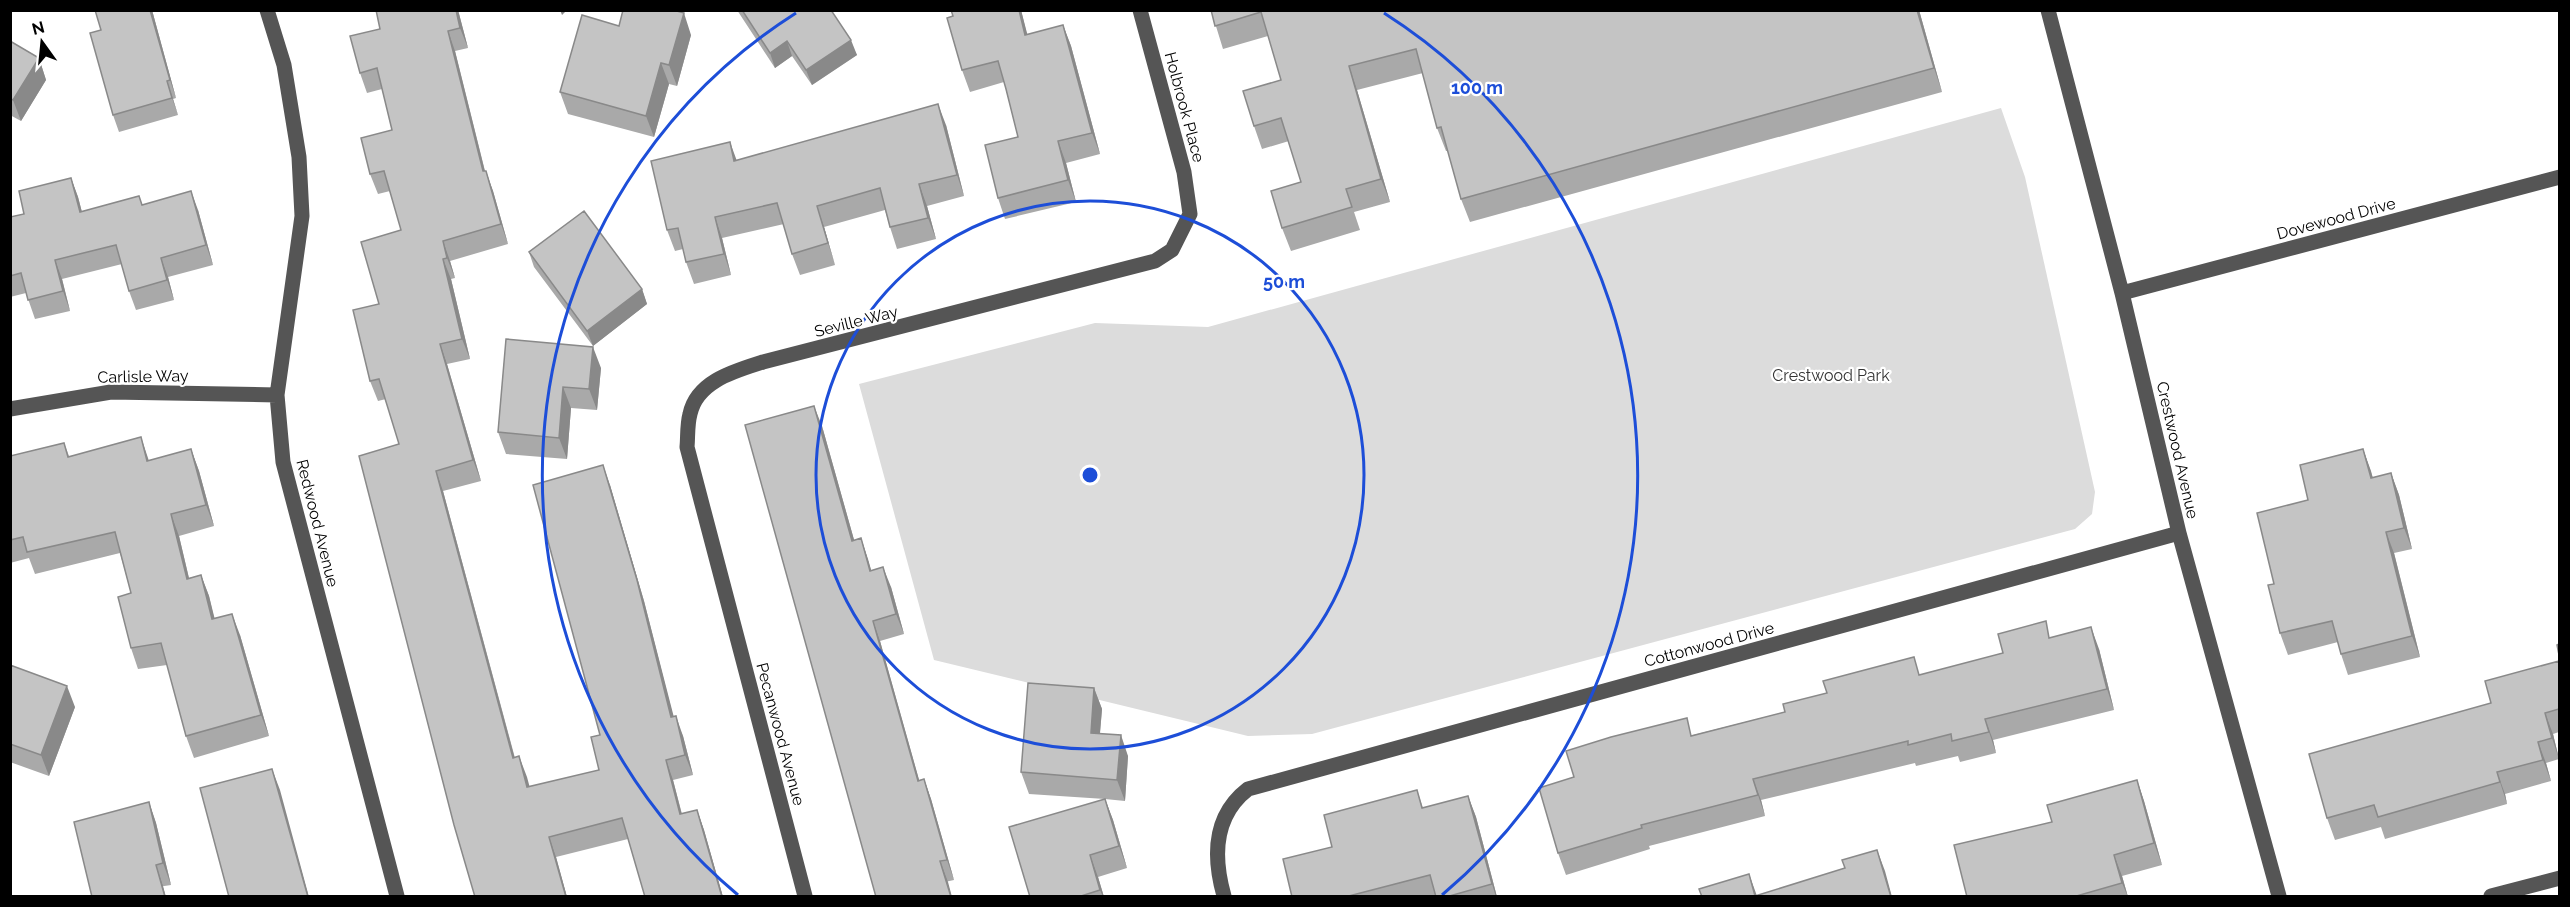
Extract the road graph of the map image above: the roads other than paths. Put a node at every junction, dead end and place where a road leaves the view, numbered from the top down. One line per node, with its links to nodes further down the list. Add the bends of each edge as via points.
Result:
1 (267, 10): 7 (street, Redwood Avenue, via 286,77 299,157 302,216)
2 (1140, 10): 5 (street, Holbrook Place, via 1184,172)
3 (2048, 10): 6 (street, Crestwood Avenue)
4 (2559, 177): 6 (street, Dovewood Drive)
5 (1190, 214): 10 (street, Seville Way, via 1172,250 1155,261 763,362 721,377 696,398 690,414 687,447)
6 (2122, 293): 9 (street, Crestwood Avenue)
7 (277, 395): 8 (street, Carlisle Way, via 111,392); 12 (street, Redwood Avenue, via 283,462)
8 (10, 409)
9 (2179, 533): 14 (street, Cottonwood Drive, via 1248,789 1233,801 1218,834); 15 (street, Crestwood Avenue)
10 (722, 580): 13 (street, Pecanwood Avenue)
11 (2559, 878): 16 (street)
12 (397, 897)
13 (805, 897)
14 (1224, 897)
15 (2279, 897)
16 (2491, 897)

